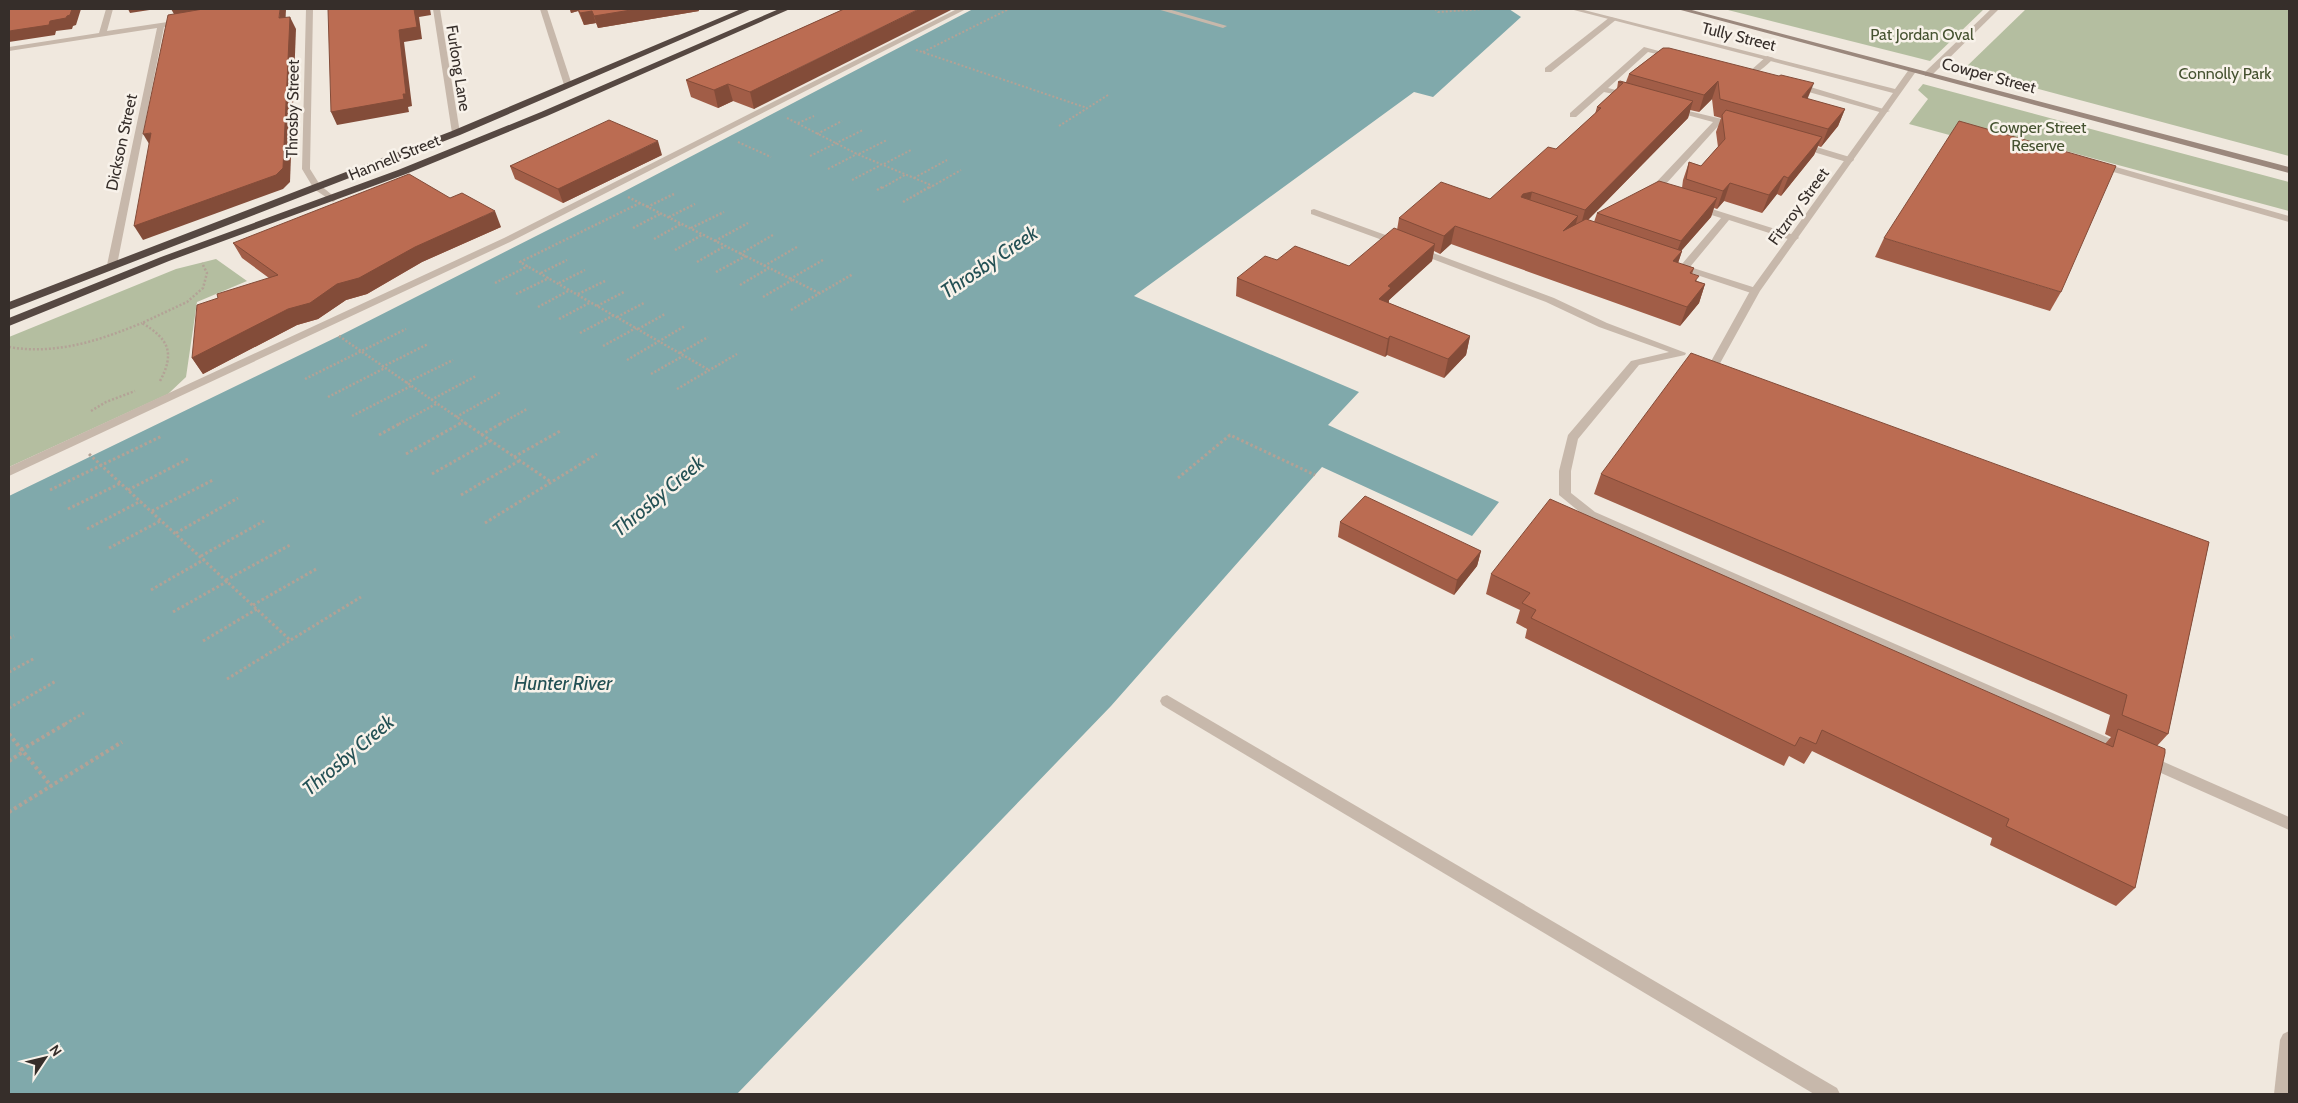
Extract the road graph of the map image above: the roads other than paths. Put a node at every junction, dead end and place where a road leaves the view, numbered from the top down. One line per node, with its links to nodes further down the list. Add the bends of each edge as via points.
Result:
1 (109, 9): 16 (street)
2 (309, 9): 41 (street, Throsby Street, via 306,169)
3 (436, 9): 36 (street, Furlong Lane)
4 (543, 9): 27 (street)
5 (748, 9): 27 (highway, Hannell Street)
6 (786, 9): 43 (highway, Hannell Street, via 544,114)
7 (962, 9): 56 (street, via 507,240)
8 (1161, 9): 15 (street)
9 (1573, 9): 12 (street, Tully Street)
10 (1681, 9): 21 (main road, Cowper Street)
11 (1995, 9): 24 (street)
12 (1613, 19): 18 (street, Tully Street); 20 (street)
13 (189, 21): 14 (street)
14 (161, 25): 16 (street); 50 (street, Dickson Street)
15 (1222, 26)
16 (102, 34): 17 (street)
17 (9, 49)
18 (1770, 58): 23 (street); 29 (street, Tully Street)
19 (1683, 59): 28 (street, via 1647,49)
20 (1548, 70)
21 (1913, 70): 24 (main road, Cowper Street); 29 (street, Fitzroy Street)
22 (1727, 71): 23 (street)
23 (1752, 73): 25 (street)
24 (1928, 74): 40 (main road, Cowper Street)
25 (1762, 76)
26 (1781, 82): 32 (street)
27 (568, 85): 36 (highway, Hannell Street)
28 (1602, 89): 30 (street); 33 (street)
29 (1898, 92): 32 (street, Fitzroy Street)
30 (1638, 99)
31 (1665, 106): 34 (street)
32 (1886, 111): 38 (street, Fitzroy Street)
33 (1573, 115)
34 (1718, 122): 35 (street); 42 (street, via 1651,193)
35 (1747, 130)
36 (456, 132): 41 (highway, Hannell Street)
37 (1794, 143): 38 (street)
38 (1850, 160): 48 (street, Fitzroy Street)
39 (2091, 163): 47 (street)
40 (2289, 170)
41 (318, 187): 43 (street, Throsby Street); 50 (highway, Hannell Street)
42 (1661, 196)
43 (334, 199): 54 (highway, Hannell Street, via 181,253)
44 (1689, 205): 46 (street)
45 (1314, 212): 58 (street, via 1550,300 1603,325 1686,355 1635,363 1572,438 1565,495 1591,515)
46 (1727, 217): 48 (street); 51 (street)
47 (2289, 219)
48 (1794, 238): 52 (street, Fitzroy Street)
49 (1666, 261): 51 (street)
50 (112, 265): 53 (highway, Hannell Street)
51 (1684, 268): 52 (street)
52 (1755, 291): 55 (street, Fitzroy Street, via 1710,363)
53 (9, 306)
54 (9, 322)
55 (1728, 370)
56 (9, 472)
57 (1167, 702): 60 (street)
58 (2289, 824)
59 (2289, 1040): 61 (street)
60 (1831, 1094)
61 (2283, 1094)

